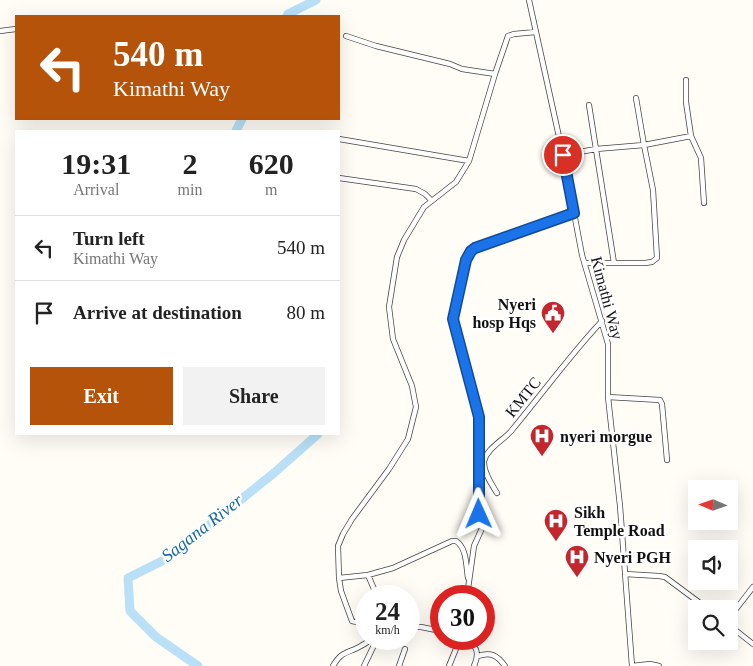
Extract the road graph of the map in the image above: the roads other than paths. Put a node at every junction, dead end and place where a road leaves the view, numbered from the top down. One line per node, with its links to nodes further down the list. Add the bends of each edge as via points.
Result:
1 (529, 0): 4 (street, Kimathi Way)
2 (15, 29): 3 (street)
3 (0, 31)
4 (536, 32): 6 (street, via 508,36); 14 (street, Kimathi Way)
5 (346, 36): 6 (street, via 462,69)
6 (495, 74): 15 (street)
7 (686, 80): 10 (street)
8 (636, 98): 12 (street)
9 (590, 105): 13 (street)
10 (691, 136): 12 (street); 18 (street, via 701,158)
11 (340, 139): 15 (street)
12 (644, 145): 13 (street); 21 (street, via 653,190 657,258 652,262)
13 (596, 149): 14 (street); 21 (street)
14 (563, 155): 19 (street, Kimathi Way)
15 (469, 161): 17 (street, via 456,182)
16 (340, 178): 17 (street, via 416,190)
17 (432, 200): 28 (street, via 424,207 400,248 390,306 396,351 412,386 416,407 414,417 408,439 343,534 338,546)
18 (704, 203)
19 (574, 213): 20 (street, Kimathi Way); 29 (street, via 475,248 466,260 453,319 479,417 478,508 483,526 474,546)
20 (585, 263): 21 (street); 22 (street, Kimathi Way)
21 (614, 263)
22 (602, 321): 23 (street, Kimathi Way, via 608,344); 25 (street, KMTC, via 507,437 487,454 484,463)
23 (608, 397): 24 (street, via 660,400); 26 (street, Kimathi Way)
24 (667, 460)
25 (497, 493)
26 (625, 574): 32 (street, via 665,577); 49 (street, Kimathi Way)
27 (368, 575): 28 (street); 29 (street, via 456,541 464,552); 30 (street)
28 (339, 578): 34 (street, via 352,621)
29 (468, 584)
30 (372, 585)
31 (753, 587): 33 (street)
32 (697, 600)
33 (738, 606)
34 (355, 622)
35 (738, 632): 36 (street)
36 (753, 644)
37 (355, 649): 43 (street, via 344,653)
38 (372, 650): 44 (street)
39 (405, 650): 45 (street)
40 (455, 650): 46 (street)
41 (476, 650): 42 (street)
42 (478, 656): 47 (street); 48 (street, via 493,654)
43 (333, 666)
44 (364, 666)
45 (399, 666)
46 (448, 666)
47 (474, 666)
48 (505, 666)
49 (632, 666): 50 (street)
50 (659, 666)

